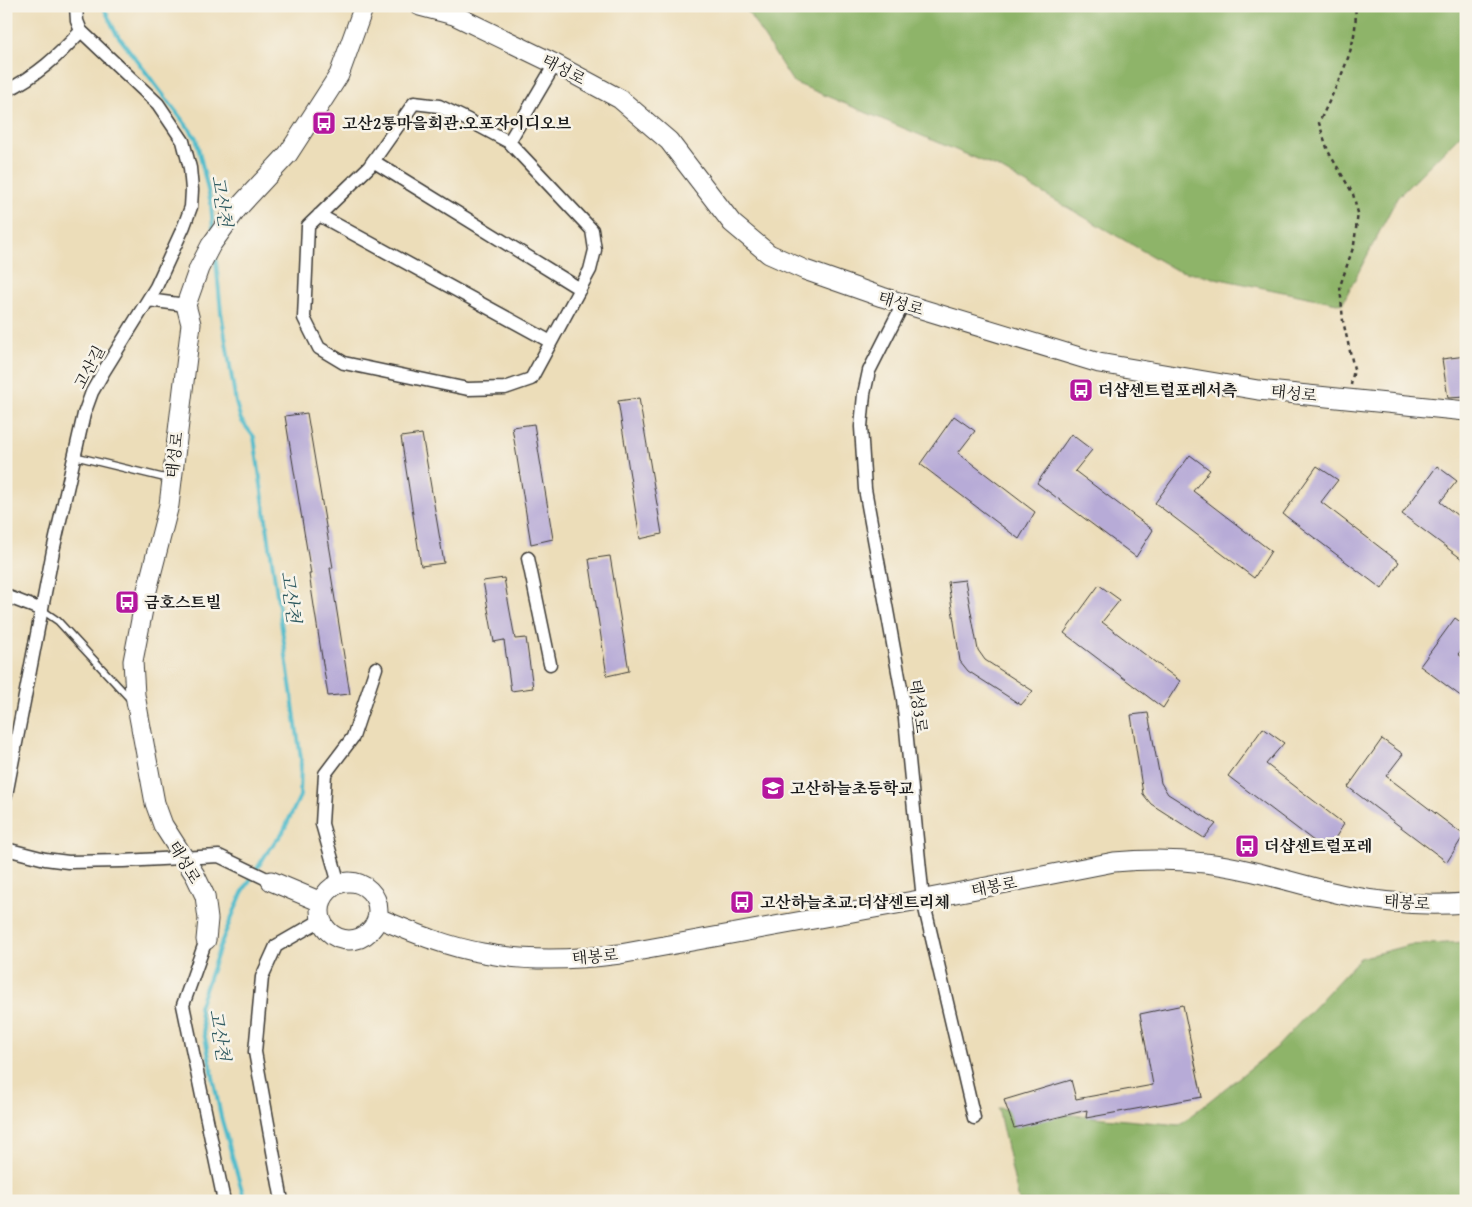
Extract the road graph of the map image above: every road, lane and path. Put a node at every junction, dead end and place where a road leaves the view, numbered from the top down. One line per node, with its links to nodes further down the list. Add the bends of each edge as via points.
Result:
1 (76, 6): 5 (street)
2 (364, 6): 14 (street, via 339,75 288,154 237,209 211,245)
3 (420, 6): 6 (street, 태성로, via 454,15)
4 (1355, 6): 16 (path, via 1353,47 1319,123 1328,151 1353,194 1358,213 1354,245 1340,286 1343,321 1354,369)
5 (80, 31): 7 (street, via 46,67); 12 (street, 고산길, via 158,104 183,140 187,153 191,208)
6 (555, 64): 8 (street); 13 (street, 태성로, via 620,100 669,141 732,223 769,254)
7 (6, 91)
8 (509, 142): 9 (street, via 439,106 414,103); 11 (street, via 592,230 595,250 590,270)
9 (373, 161): 10 (street); 11 (street)
10 (319, 215): 15 (street); 15 (street, via 308,226 304,318 319,348 344,363 468,389 505,388 531,379)
11 (580, 289): 15 (street)
12 (148, 300): 14 (street); 18 (street, 고산길, via 92,392)
13 (903, 304): 16 (street, 태성로, via 1099,363 1258,390); 31 (street, 태성3로, via 869,371 861,427 865,489 903,699)
14 (186, 305): 19 (street, 태성로, via 191,324)
15 (551, 342)
16 (1349, 399): 17 (street, 태성로)
17 (1466, 411)
18 (74, 456): 19 (lane); 22 (street, 고산길)
19 (171, 480): 25 (street, 태성로, via 133,661)
20 (528, 558): 23 (street)
21 (6, 596): 22 (street)
22 (42, 610): 25 (lane, via 58,621); 26 (street, 고산길)
23 (550, 664)
24 (376, 668): 30 (street, via 352,737 325,774 322,824)
25 (137, 706): 28 (street, 태성로, via 155,803 163,825)
26 (6, 795)
27 (6, 849): 28 (street, via 68,862)
28 (182, 857): 29 (street, via 219,856); 35 (street, 태성로, via 205,896)
29 (271, 880): 33 (street)
30 (339, 884): 33 (street, via 326,893); 34 (street, via 353,882 371,891 376,900)
31 (923, 900): 32 (street, 태봉로, via 1114,862 1167,860 1206,863 1356,897 1419,903); 34 (street, 태봉로, via 585,958 483,954 450,946); 36 (street, 태성3로)
32 (1466, 903)
33 (321, 911): 34 (street, via 326,928 341,939 350,940 368,934); 38 (street, via 276,946 262,977 255,1052)
34 (378, 918)
35 (206, 940): 37 (street, via 183,1005)
36 (974, 1118)
37 (224, 1201)
38 (282, 1201)

